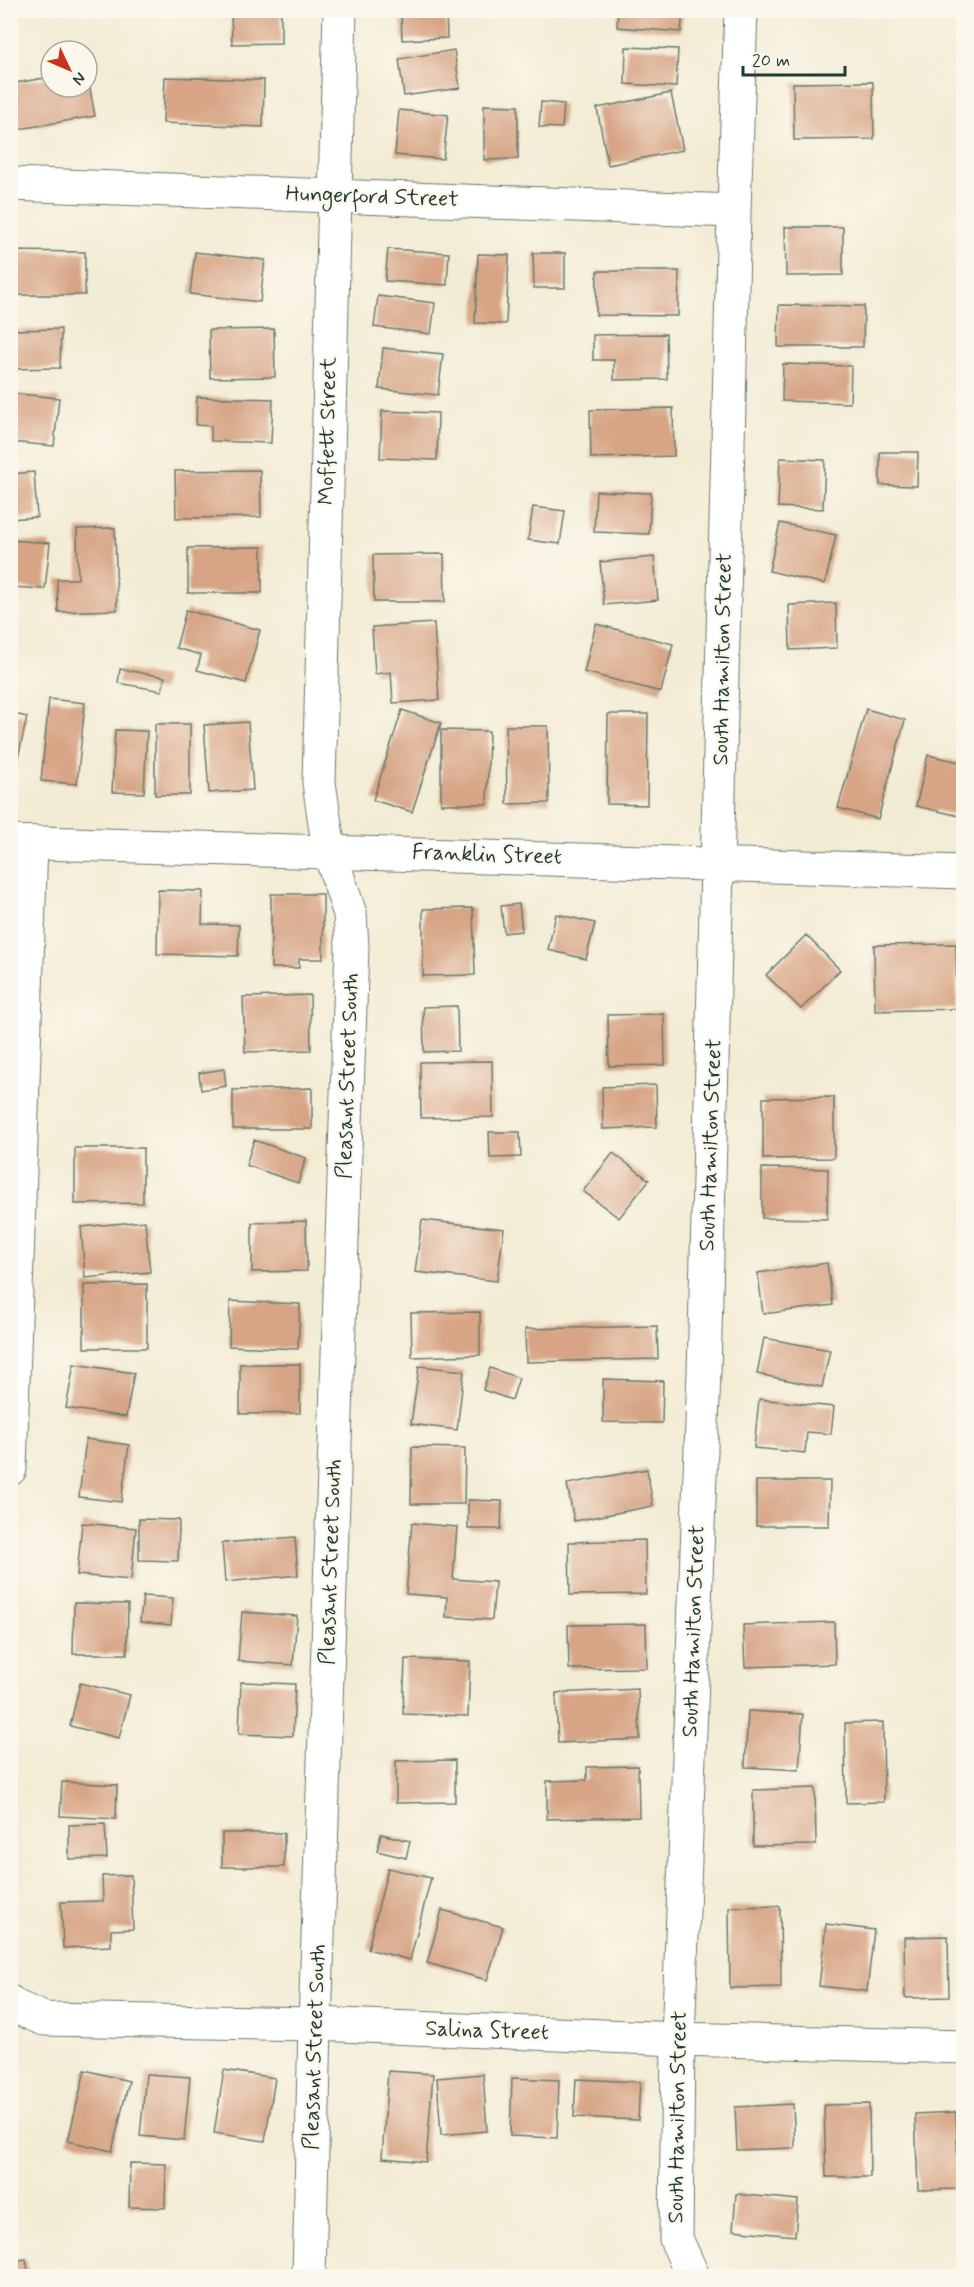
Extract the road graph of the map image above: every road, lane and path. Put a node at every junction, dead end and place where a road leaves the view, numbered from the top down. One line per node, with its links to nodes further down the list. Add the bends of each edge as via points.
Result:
1 (340, 10): 4 (street, Moffett Street)
2 (741, 10): 5 (street, South Hamilton Street)
3 (10, 184): 4 (street, Hungerford Street)
4 (334, 196): 5 (street, Hungerford Street); 7 (street, Moffett Street, via 319,783)
5 (734, 211): 8 (street, South Hamilton Street)
6 (21, 842): 7 (street, Franklin Street); 10 (street)
7 (329, 850): 8 (street, Franklin Street); 12 (street, Pleasant Street South, via 350,914 352,948)
8 (719, 863): 9 (street, Franklin Street); 13 (street, South Hamilton Street)
9 (963, 872)
10 (10, 1469)
11 (12, 2004): 12 (street, Salina Street, via 44,2019)
12 (315, 2024): 13 (street, Salina Street); 15 (street, Pleasant Street South)
13 (678, 2038): 14 (street, Salina Street); 16 (street, South Hamilton Street, via 676,2239)
14 (963, 2047)
15 (309, 2277)
16 (693, 2277)

